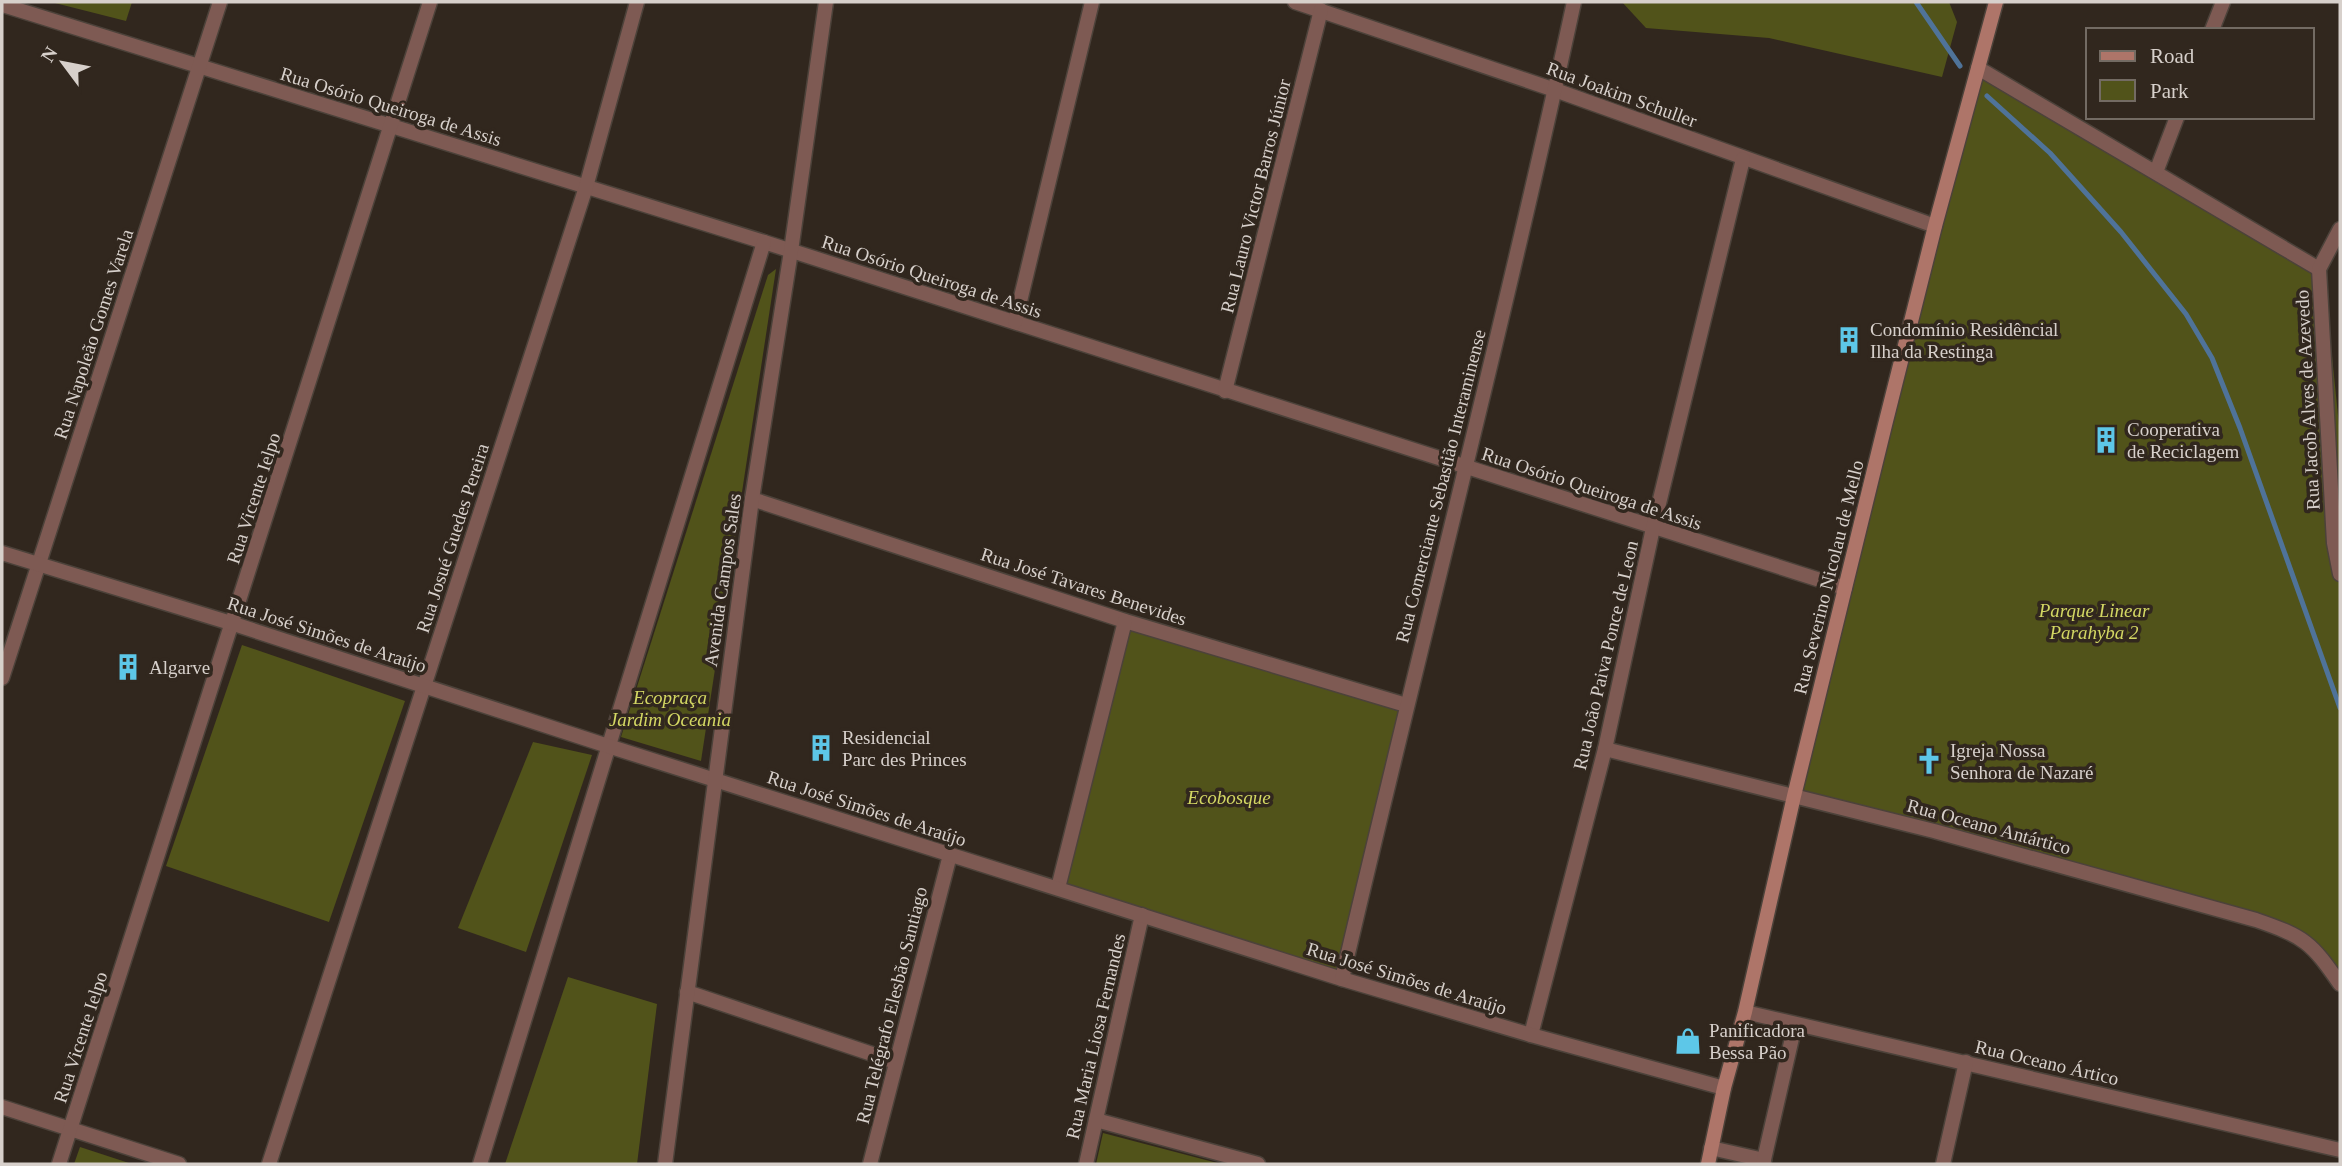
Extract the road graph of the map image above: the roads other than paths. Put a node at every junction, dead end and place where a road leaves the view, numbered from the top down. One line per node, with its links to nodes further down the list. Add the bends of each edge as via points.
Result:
1 (220, 2): 13 (street, Rua Napoleão Gomes Varela)
2 (430, 2): 17 (street, Rua Vicente Ielpo)
3 (637, 2): 20 (street, Rua Josué Guedes Pereira)
4 (826, 2): 24 (street, Avenida Campos Sales)
5 (1092, 2): 26 (street)
6 (1295, 2): 11 (street, Rua Joakim Schuller)
7 (1574, 2): 15 (street, Rua Comerciante Sebastião Interaminense)
8 (1996, 2): 14 (main road, Rua Severino Nicolau de Mello)
9 (2223, 2): 12 (street)
10 (5, 9): 13 (street, Rua Osório Queiroga de Assis)
11 (1321, 10): 15 (street, Rua Joakim Schuller); 27 (street, Rua Lauro Victor Barros Júnior)
12 (2213, 28)
13 (199, 66): 17 (street, Rua Osório Queiroga de Assis); 32 (street, Rua Napoleão Gomes Varela)
14 (1978, 68): 19 (street); 21 (main road, Rua Severino Nicolau de Mello)
15 (1555, 90): 18 (street, Rua Joakim Schuller); 28 (street, Rua Comerciante Sebastião Interaminense)
16 (2176, 119): 19 (street)
17 (392, 125): 20 (street, Rua Osório Queiroga de Assis); 36 (street, Rua Vicente Ielpo)
18 (1743, 159): 21 (street, Rua Joakim Schuller); 30 (street, Rua João Paiva Ponce de Leon)
19 (2156, 172): 25 (street)
20 (586, 187): 23 (street, Rua Osório Queiroga de Assis); 38 (street, Rua Josué Guedes Pereira)
21 (1934, 226): 34 (main road, Rua Severino Nicolau de Mello)
22 (2340, 229): 25 (street, Rua Jacob Alves de Azevedo)
23 (764, 242): 24 (street, Rua Osório Queiroga de Assis); 40 (street)
24 (791, 251): 26 (street, Rua Osório Queiroga de Assis); 29 (street, Avenida Campos Sales)
25 (2319, 269): 33 (street, Rua Jacob Alves de Azevedo)
26 (1016, 323): 27 (street, Rua Osório Queiroga de Assis)
27 (1226, 391): 28 (street, Rua Osório Queiroga de Assis)
28 (1466, 467): 30 (street, Rua Osório Queiroga de Assis); 39 (street, Rua Comerciante Sebastião Interaminense)
29 (752, 499): 35 (street, Rua José Tavares Benevides); 42 (street, Avenida Campos Sales)
30 (1653, 528): 34 (street, Rua Osório Queiroga de Assis); 41 (street, Rua João Paiva Ponce de Leon)
31 (2, 553): 32 (street, Rua José Simões de Araújo)
32 (40, 565): 36 (street, Rua José Simões de Araújo); 37 (street, Rua Napoleão Gomes Varela)
33 (2339, 567)
34 (1845, 588): 43 (main road, Rua Severino Nicolau de Mello)
35 (1125, 621): 39 (street, Rua José Tavares Benevides); 45 (street)
36 (234, 624): 38 (street, Rua José Simões de Araújo); 58 (street, Rua Vicente Ielpo)
37 (2, 678)
38 (424, 687): 40 (street, Rua José Simões de Araújo); 64 (street, Rua Josué Guedes Pereira)
39 (1406, 705): 47 (street, Rua Comerciante Sebastião Interaminense)
40 (608, 746): 42 (street, Rua José Simões de Araújo); 65 (street)
41 (1605, 749): 43 (street, Rua Oceano Antártico); 52 (street, Rua João Paiva Ponce de Leon)
42 (714, 779): 44 (street, Rua José Simões de Araújo); 49 (street, Avenida Campos Sales)
43 (1794, 796): 48 (street, Rua Oceano Antártico, via 2284,929 2306,940); 50 (main road, Rua Severino Nicolau de Mello)
44 (950, 855): 45 (street, Rua José Simões de Araújo); 53 (street, Rua Telégrafo Elesbão Santiago)
45 (1058, 888): 46 (street, Rua José Simões de Araújo)
46 (1142, 915): 47 (street, Rua José Simões de Araújo); 57 (street, Rua Maria Liosa Fernandes)
47 (1342, 979): 52 (street, Rua José Simões de Araújo)
48 (2340, 984)
49 (687, 992): 53 (street); 66 (street, Avenida Campos Sales)
50 (1745, 1012): 51 (street, Rua Oceano Ártico); 55 (main road, Rua Severino Nicolau de Mello)
51 (1795, 1025): 54 (street, Rua Oceano Ártico); 61 (street)
52 (1531, 1035): 55 (street, Rua José Simões de Araújo)
53 (896, 1062): 67 (street, Rua Telégrafo Elesbão Santiago)
54 (1966, 1062): 60 (street, Rua Oceano Ártico); 71 (street)
55 (1724, 1088): 59 (main road, Rua Severino Nicolau de Mello)
56 (2, 1107): 58 (street)
57 (1096, 1120): 68 (street, Rua Maria Liosa Fernandes); 69 (street)
58 (71, 1129): 62 (street, Rua Vicente Ielpo); 63 (street)
59 (1711, 1148): 61 (street); 70 (main road, Rua Severino Nicolau de Mello)
60 (2340, 1150)
61 (1763, 1162)
62 (59, 1164)
63 (179, 1164)
64 (269, 1164)
65 (480, 1164)
66 (665, 1164)
67 (870, 1164)
68 (1086, 1164)
69 (1258, 1164)
70 (1708, 1164)
71 (1943, 1164)

